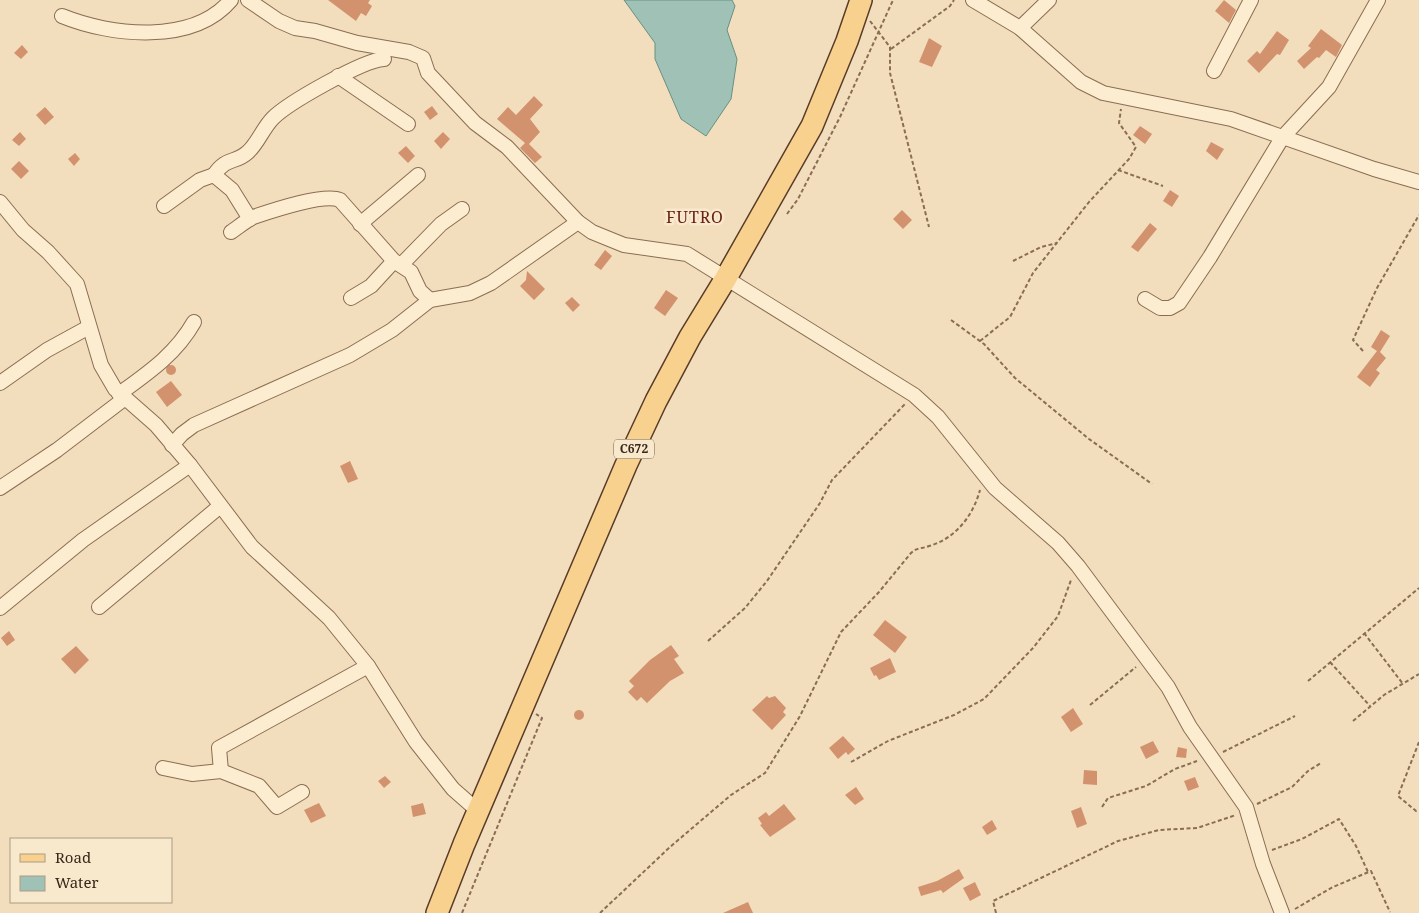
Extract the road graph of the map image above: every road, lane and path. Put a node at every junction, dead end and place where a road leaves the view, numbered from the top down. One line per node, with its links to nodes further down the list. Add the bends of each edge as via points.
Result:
1 (231, 0): 10 (street, via 202,21 151,33 110,31)
2 (248, 0): 31 (street, via 295,28 357,44 409,52 423,58 428,73 475,123 507,147)
3 (893, 0): 12 (path)
4 (954, 0): 13 (path)
5 (974, 0): 11 (street)
6 (1049, 0): 11 (street)
7 (1251, 0): 15 (street)
8 (1378, 0): 19 (street, via 1328,87)
9 (858, 8): 12 (path); 38 (main road, C672, via 812,126)
10 (62, 16)
11 (1020, 28): 17 (street, via 1081,82)
12 (879, 32): 13 (path); 28 (path, via 840,117)
13 (890, 50): 33 (path, via 890,73)
14 (384, 59): 16 (street)
15 (1214, 71)
16 (338, 76): 18 (street); 21 (street, via 274,118 247,154 222,164)
17 (1123, 98): 19 (street, via 1223,117); 20 (path, via 1120,123 1136,148)
18 (408, 124)
19 (1282, 138): 23 (street); 40 (street, via 1179,303 1170,308 1160,308)
20 (1118, 170): 24 (path); 35 (path)
21 (214, 175): 26 (street, via 200,180); 30 (street, via 232,190)
22 (418, 175): 32 (street)
23 (1419, 182)
24 (1163, 186)
25 (0, 202): 44 (street, via 77,284)
26 (164, 206)
27 (462, 209): 37 (street)
28 (787, 214)
29 (1419, 215): 46 (path, via 1377,288 1352,340)
30 (250, 220): 32 (street, via 334,197); 34 (street)
31 (578, 222): 38 (street, via 592,232 624,245 687,254); 41 (street, via 491,283 470,293)
32 (360, 224): 37 (street)
33 (929, 226)
34 (231, 232)
35 (1057, 243): 36 (path); 45 (path, via 1033,273 1010,317)
36 (1012, 261)
37 (397, 263): 39 (street, via 371,286); 41 (street, via 411,272 420,291)
38 (726, 278): 48 (street); 68 (main road, C672, via 656,401)
39 (351, 298)
40 (1144, 299)
41 (430, 300): 50 (street, via 392,330 350,355 194,425)
42 (952, 320): 45 (path)
43 (194, 322): 49 (street, via 176,350)
44 (89, 327): 47 (street, via 47,350); 49 (street, via 101,365)
45 (980, 341): 53 (path, via 1014,378 1089,439)
46 (1364, 351)
47 (0, 383)
48 (914, 395): 52 (street, via 938,417); 61 (path, via 832,480 767,582 745,608)
49 (121, 397): 50 (street, via 156,425); 54 (street, via 57,450)
50 (172, 446): 51 (street)
51 (190, 465): 55 (street); 59 (street, via 83,540)
52 (984, 475): 56 (street, via 1058,543); 89 (path, via 979,495 965,522 952,535 929,546 916,548 841,632 800,716 765,773 731,795)
53 (1152, 484)
54 (0, 488)
55 (219, 507): 58 (street); 64 (street, via 252,547 329,618)
56 (1072, 560): 62 (street); 75 (path, via 1071,580 1058,616 996,689 954,715 888,741)
57 (1419, 588): 60 (path)
58 (99, 607)
59 (0, 608)
60 (1364, 634): 63 (path); 67 (path)
61 (708, 642)
62 (1146, 658): 69 (path); 74 (street)
63 (1330, 662): 66 (path); 70 (path)
64 (368, 666): 78 (street, via 219,748); 81 (street, via 416,742 453,789)
65 (1419, 674): 67 (path)
66 (1308, 681)
67 (1403, 684): 70 (path)
68 (523, 706): 81 (main road, C672); 88 (path, via 542,718)
69 (1090, 706)
70 (1370, 706): 72 (path)
71 (1294, 716): 74 (path)
72 (1353, 721)
73 (1419, 742): 82 (path, via 1398,796)
74 (1211, 756): 80 (path, via 1175,769 1146,786 1108,798); 83 (street)
75 (850, 762)
76 (1321, 763): 83 (path, via 1292,787 1261,801)
77 (163, 768): 78 (street, via 192,774)
78 (221, 771): 79 (street, via 259,786 277,807)
79 (302, 792)
80 (1102, 806)
81 (478, 810): 87 (main road, C672)
82 (1419, 810)
83 (1248, 811): 84 (street); 90 (path, via 1197,828 1159,830 1118,841 993,901)
84 (1261, 855): 85 (path, via 1302,839 1339,819); 91 (street)
85 (1368, 872): 86 (path); 92 (path, via 1333,887)
86 (1390, 912)
87 (437, 913)
88 (462, 913)
89 (600, 913)
90 (996, 913)
91 (1282, 913)
92 (1288, 913)

